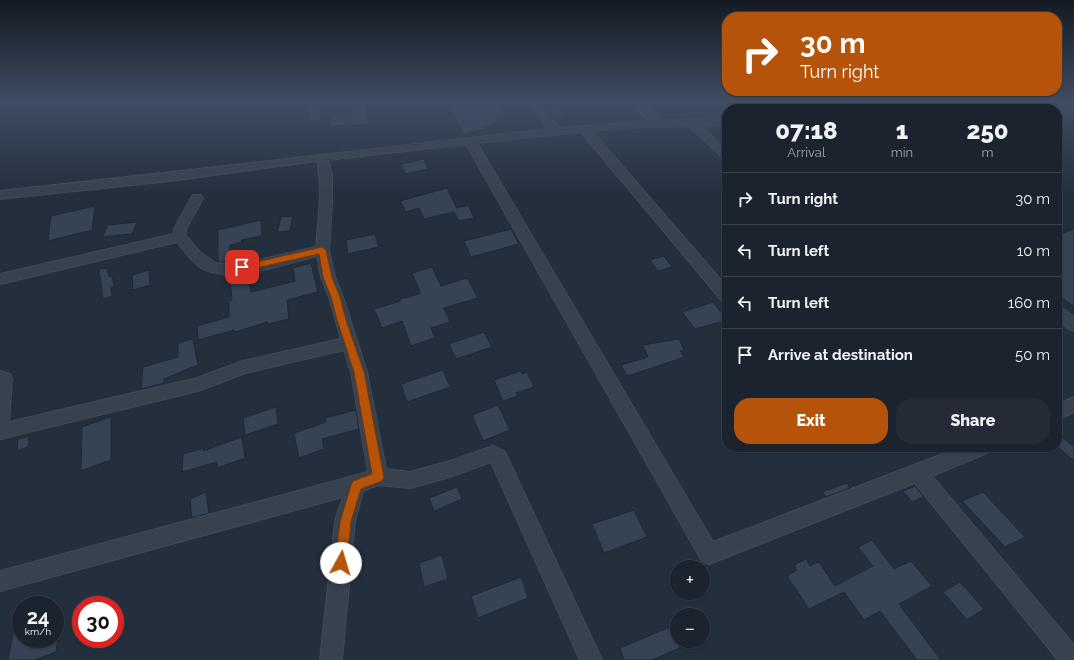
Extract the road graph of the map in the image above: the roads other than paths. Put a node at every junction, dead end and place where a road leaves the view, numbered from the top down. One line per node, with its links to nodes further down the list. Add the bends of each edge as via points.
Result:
1 (541, 133): 4 (street)
2 (587, 133): 12 (street)
3 (702, 133): 5 (street)
4 (470, 141): 6 (street); 21 (street, via 709,554)
5 (722, 151)
6 (322, 157): 7 (street); 10 (street, via 326,175)
7 (0, 196)
8 (197, 198): 9 (street, via 180,229)
9 (180, 236): 10 (street, via 197,258 216,268 252,266); 11 (street)
10 (322, 250): 15 (street, via 328,277)
11 (0, 280)
12 (722, 291)
13 (1062, 316): 14 (street)
14 (1074, 325)
15 (350, 343): 19 (street, via 243,367 198,384); 22 (street, via 359,372)
16 (0, 378): 19 (street, via 4,379)
17 (1074, 404): 18 (street)
18 (1062, 410)
19 (0, 431)
20 (969, 452): 21 (street)
21 (918, 473): 27 (street)
22 (378, 477): 23 (street); 26 (street, via 410,480 487,455 493,454 499,458)
23 (356, 485): 24 (street); 25 (street, via 345,522)
24 (1, 580)
25 (331, 660)
26 (591, 660)
27 (1072, 660)

